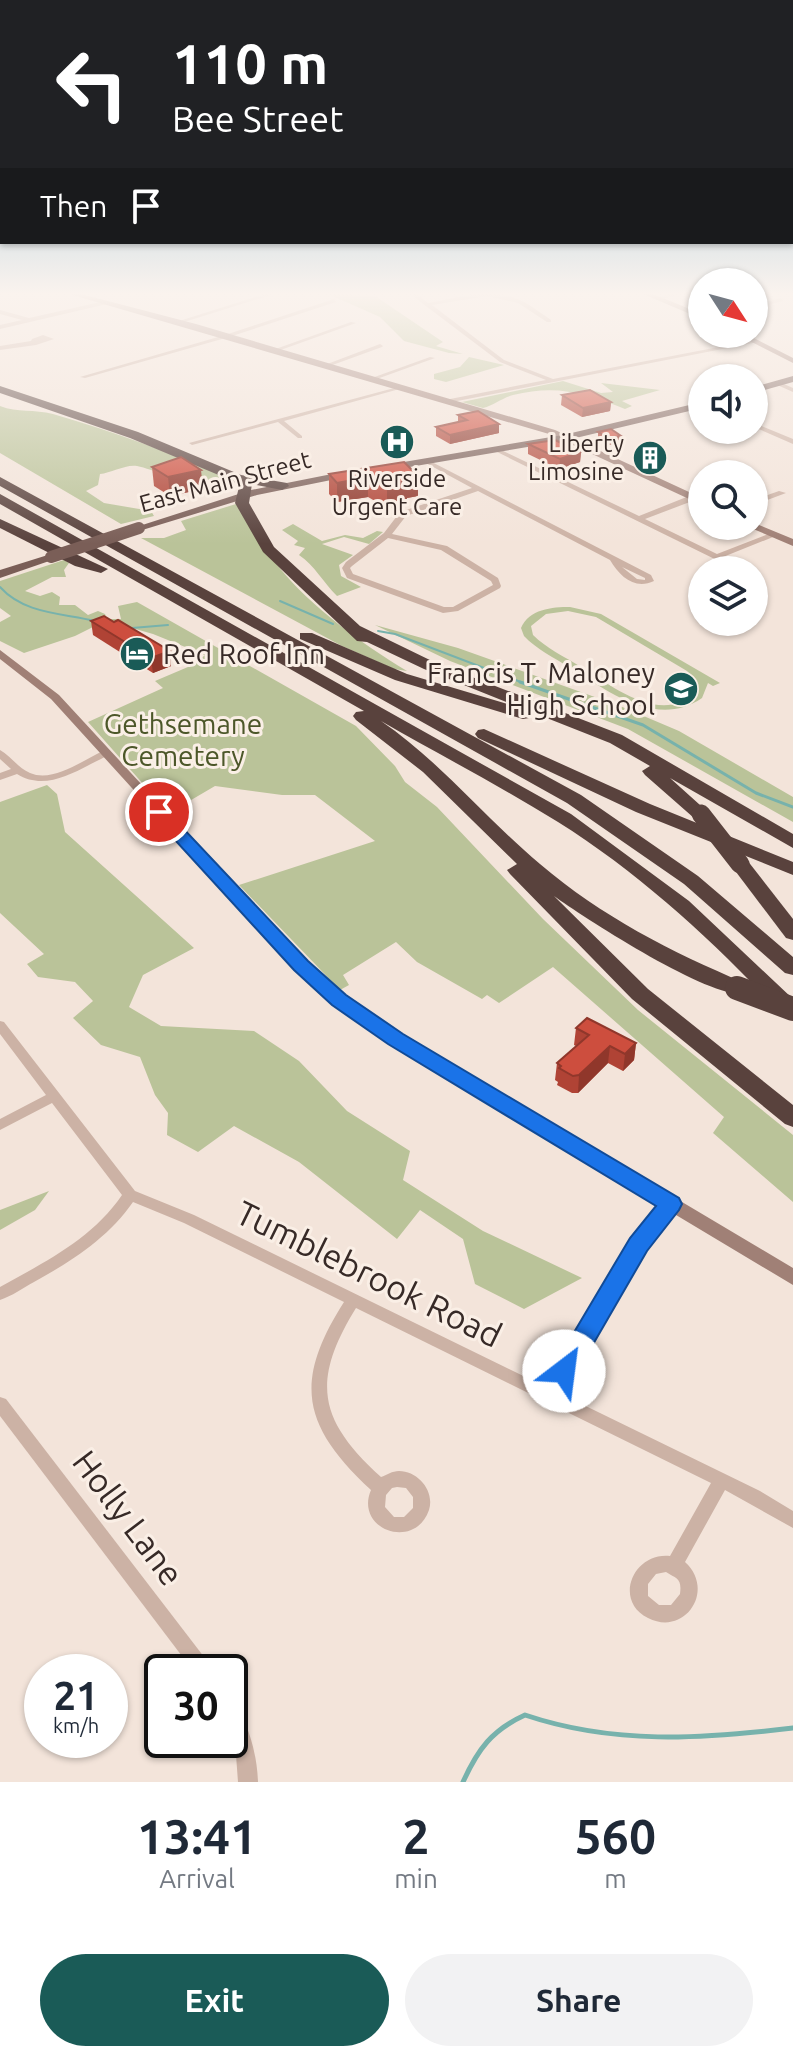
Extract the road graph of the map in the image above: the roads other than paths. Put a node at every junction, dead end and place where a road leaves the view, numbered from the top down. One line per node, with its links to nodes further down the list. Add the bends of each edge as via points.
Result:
1 (365, 377): 5 (street)
2 (377, 377): 5 (street)
3 (542, 377): 7 (street)
4 (572, 377): 7 (street)
5 (372, 379): 10 (street)
6 (793, 379): 8 (main road)
7 (552, 381): 14 (street)
8 (777, 383): 9 (main road); 12 (street)
9 (768, 386)
10 (400, 388): 14 (street); 17 (street)
11 (0, 389): 15 (highway)
12 (793, 390)
13 (0, 397): 15 (highway)
14 (447, 401): 20 (street)
15 (47, 406): 26 (highway)
16 (688, 408): 20 (main road, East Main Street)
17 (279, 420): 19 (street); 22 (street)
18 (768, 431): 21 (street)
19 (300, 437)
20 (563, 438): 23 (main road, East Main Street); 31 (street)
21 (793, 442)
22 (192, 443)
23 (495, 449): 24 (main road, East Main Street); 36 (street)
24 (426, 461): 27 (main road, East Main Street); 28 (street)
25 (1, 472): 48 (highway); 59 (highway, via 586,807 700,887)
26 (238, 478): 27 (highway); 30 (highway, via 246,486)
27 (282, 486): 30 (main road, East Main Street)
28 (476, 489): 39 (street, via 403,514); 44 (street)
29 (782, 493): 33 (street)
30 (242, 496): 46 (main road, East Main Street, bridge); 47 (highway, via 273,556)
31 (688, 496)
32 (0, 498): 60 (highway, via 564,818 689,911)
33 (768, 498)
34 (688, 503): 36 (street)
35 (0, 510): 45 (highway)
36 (638, 519): 42 (street)
37 (0, 523): 45 (highway)
38 (768, 532): 40 (street)
39 (387, 535): 39 (street, via 349,564 350,576 443,610 497,586 444,548)
40 (774, 535): 41 (street); 43 (street)
41 (793, 543)
42 (715, 556)
43 (720, 556)
44 (614, 561)
45 (101, 569): 53 (highway, via 363,717)
46 (0, 574)
47 (355, 630): 50 (highway); 56 (highway, via 430,666 616,739)
48 (306, 636): 50 (highway); 57 (highway, via 531,757)
49 (0, 653): 52 (street, via 42,685)
50 (439, 688): 58 (highway, bridge, via 598,741 651,771 701,814)
51 (0, 753): 54 (street)
52 (106, 753): 54 (street, via 49,779); 66 (street, via 339,1000)
53 (427, 765): 60 (highway, bridge, via 567,896 648,947); 63 (highway, via 441,788 611,966)
54 (15, 771): 55 (street)
55 (0, 777)
56 (793, 842)
57 (793, 869)
58 (793, 933)
59 (793, 968)
60 (793, 1010)
61 (0, 1025): 62 (street)
62 (54, 1096): 64 (street); 65 (street)
63 (793, 1118)
64 (0, 1125)
65 (130, 1195): 68 (street, via 111,1221 81,1246); 69 (street, Tumblebrook Road)
66 (671, 1204): 67 (street); 70 (street, via 638,1244)
67 (793, 1277)
68 (0, 1294)
69 (353, 1300): 70 (street, Tumblebrook Road); 73 (street, via 325,1345 319,1396 336,1444)
70 (549, 1396): 72 (street, Tumblebrook Road)
71 (0, 1404): 76 (street, Holly Lane)
72 (721, 1481): 74 (street, Tumblebrook Road); 75 (street)
73 (381, 1488)
74 (793, 1520)
75 (673, 1567)
76 (191, 1654)
77 (247, 1758): 78 (street)
78 (248, 1782)

